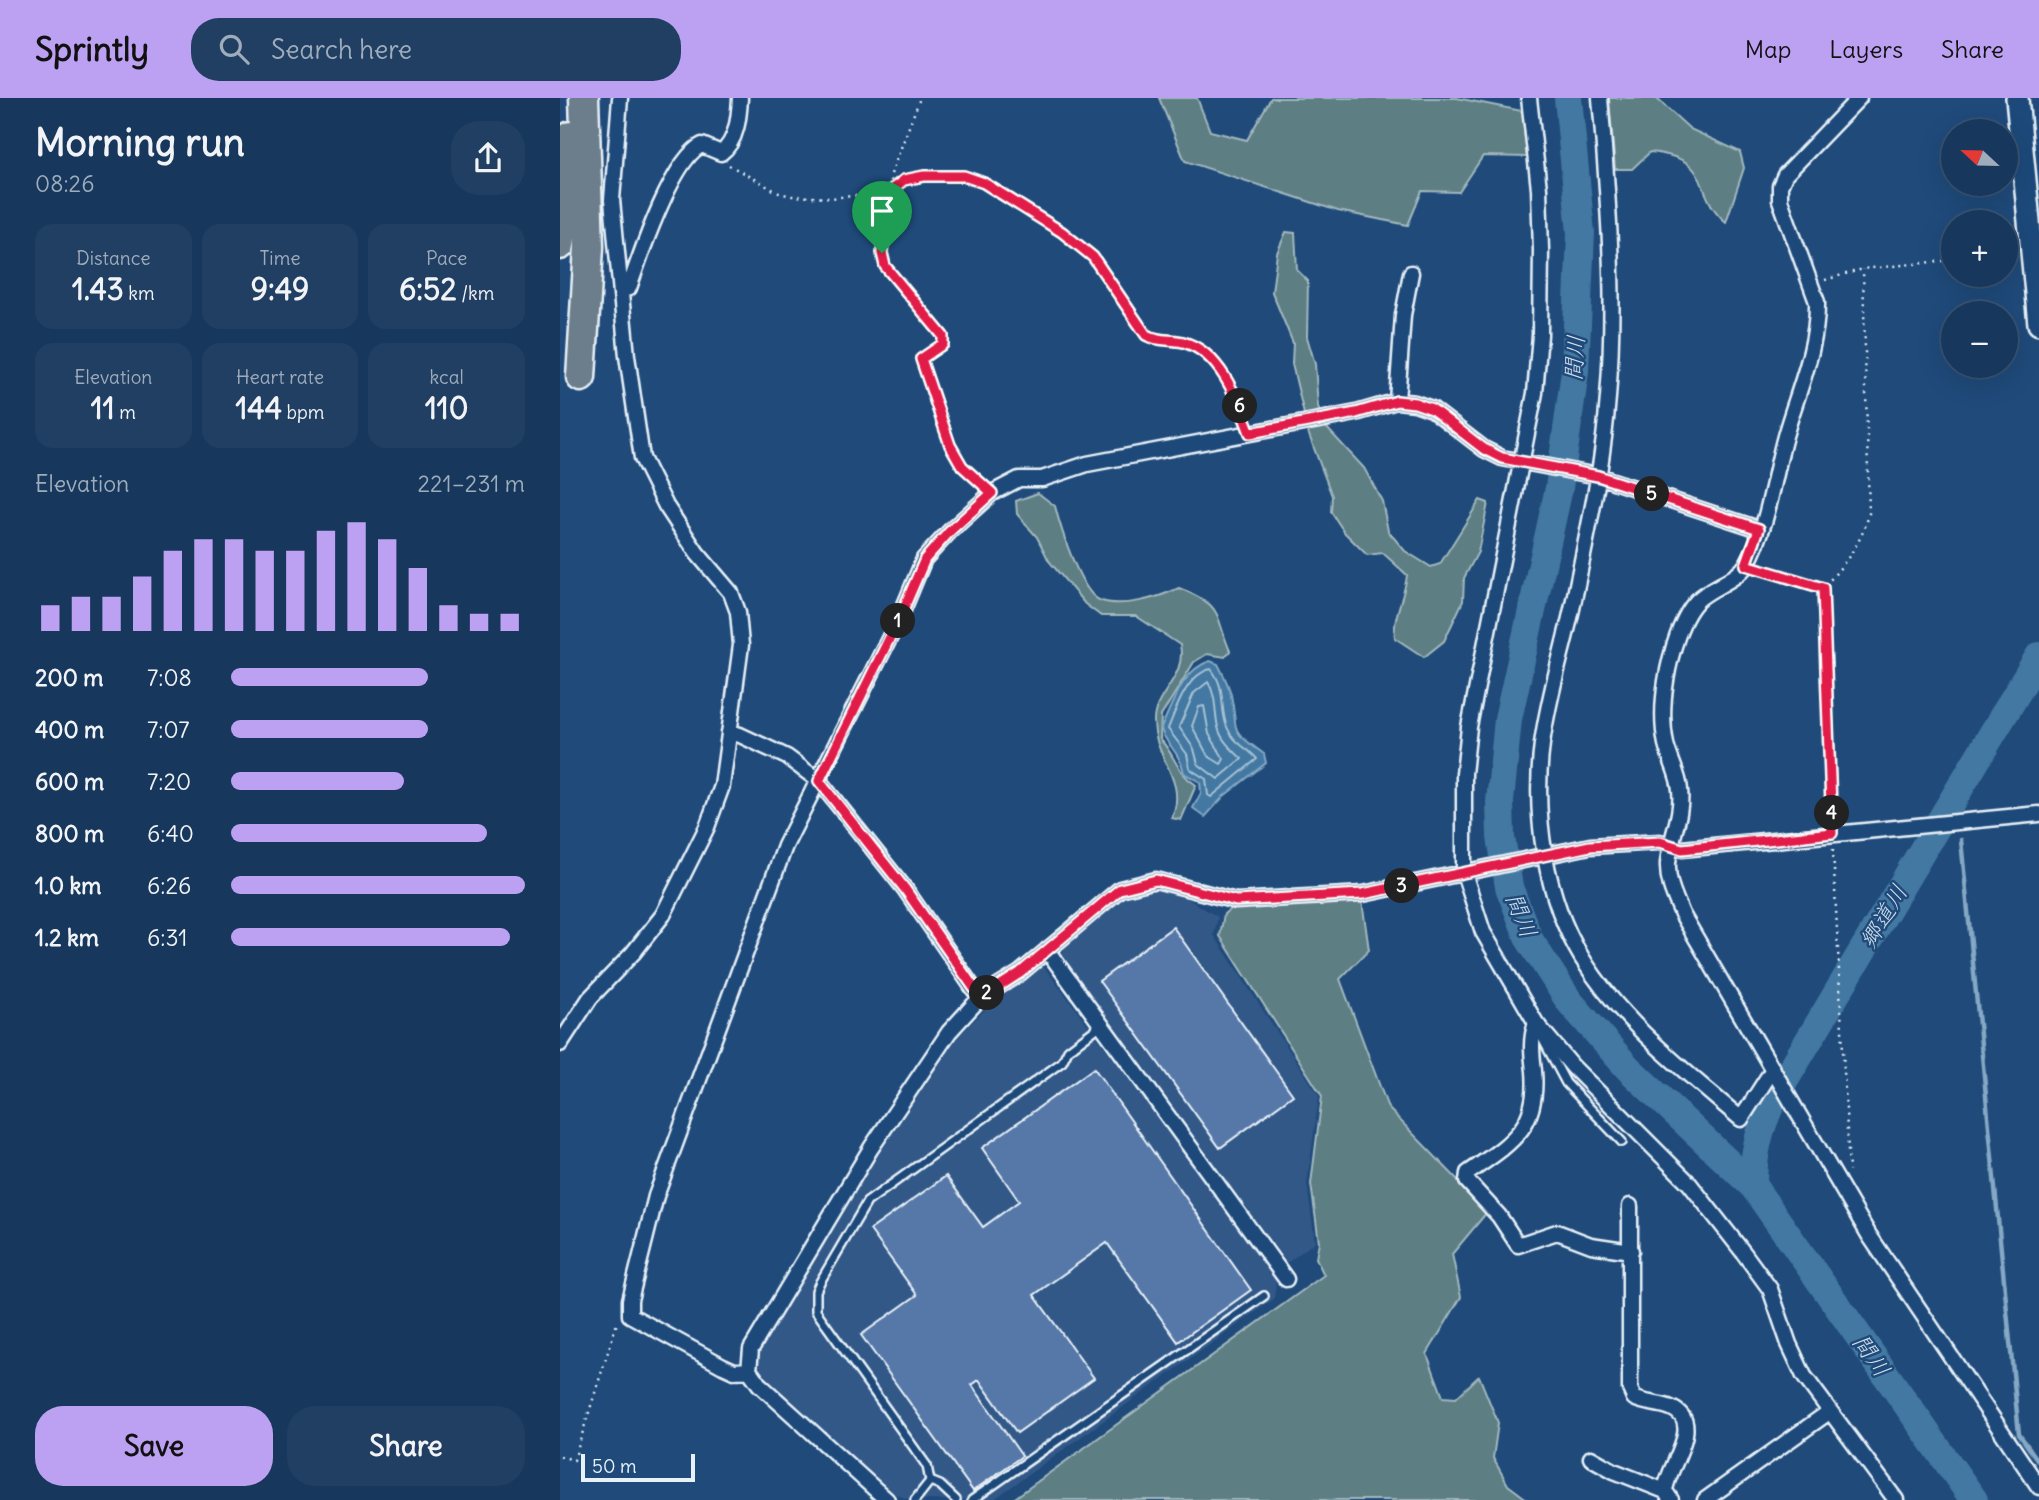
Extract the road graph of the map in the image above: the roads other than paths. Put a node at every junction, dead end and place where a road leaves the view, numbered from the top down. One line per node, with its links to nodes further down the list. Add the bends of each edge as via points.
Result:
1 (574, 98): 9 (highway)
2 (584, 98): 13 (highway, via 589,247)
3 (620, 98): 11 (street, via 605,200)
4 (740, 98): 11 (street, via 734,134 721,153 702,145 684,162 656,213 629,288)
5 (1529, 98): 15 (street, via 1539,189 1540,335)
6 (1600, 98): 16 (street, via 1614,307)
7 (1859, 98): 17 (street, via 1785,175 1780,186 1780,200 1817,302 1818,318 1780,468)
8 (2017, 98): 12 (main road)
9 (560, 245)
10 (1411, 273): 14 (street)
11 (621, 291): 18 (street, via 642,458 666,506 731,593 738,612 741,645)
12 (2039, 324)
13 (581, 377)
14 (1397, 401): 15 (street, via 1432,409 1484,449); 19 (street, via 1356,413 1087,464 1042,479 1019,479 992,493 925,559)
15 (1525, 463): 16 (street); 23 (street, via 1469,727 1464,774)
16 (1595, 476): 17 (street); 22 (street, via 1542,745)
17 (1759, 529): 21 (street, via 1746,565 1699,598 1689,612 1671,660 1664,724 1680,789 1680,814)
18 (729, 732): 19 (street, via 787,757); 28 (street, via 722,786 682,880 663,915 590,998)
19 (819, 781): 25 (street, via 905,889); 35 (street, via 785,846 677,1133 630,1300 630,1315 723,1366)
20 (2039, 814): 21 (street, via 1682,849)
21 (1671, 846): 22 (street, via 1660,842 1590,846); 29 (street, via 1669,883 1682,914)
22 (1542, 857): 23 (street); 29 (street, via 1582,958 1643,1033 1741,1119)
23 (1467, 872): 24 (street, via 1363,894 1236,901 1156,880 1140,882 1120,889); 27 (street, via 1483,932)
24 (1046, 950): 25 (street); 26 (street)
25 (981, 998): 35 (street, via 950,1032 871,1148 751,1349)
26 (1101, 1025): 33 (street); 38 (lane, via 1068,1051 1062,1062 867,1202 816,1292 816,1311 927,1466)
27 (1535, 1027): 30 (lane, via 1566,1083); 32 (street, via 1534,1108 1527,1123 1496,1154 1468,1173 1467,1181 1518,1245 1557,1232 1591,1245); 36 (street, via 1689,1183 1744,1252 1770,1289 1788,1344)
28 (560, 1044)
29 (1774, 1071): 39 (street, via 1851,1204)
30 (1622, 1142)
31 (1630, 1206): 32 (street)
32 (1631, 1251): 40 (street, via 1630,1389 1634,1398 1669,1407 1685,1421 1686,1433)
33 (1286, 1279)
34 (1264, 1296): 44 (lane)
35 (749, 1370): 41 (street)
36 (1829, 1412): 45 (street); 46 (street)
37 (1591, 1458): 40 (street)
38 (930, 1481): 42 (lane); 43 (lane)
39 (2039, 1487)
40 (1668, 1495)
41 (887, 1500)
42 (915, 1500)
43 (956, 1500)
44 (972, 1500)
45 (1705, 1500)
46 (1896, 1500)

